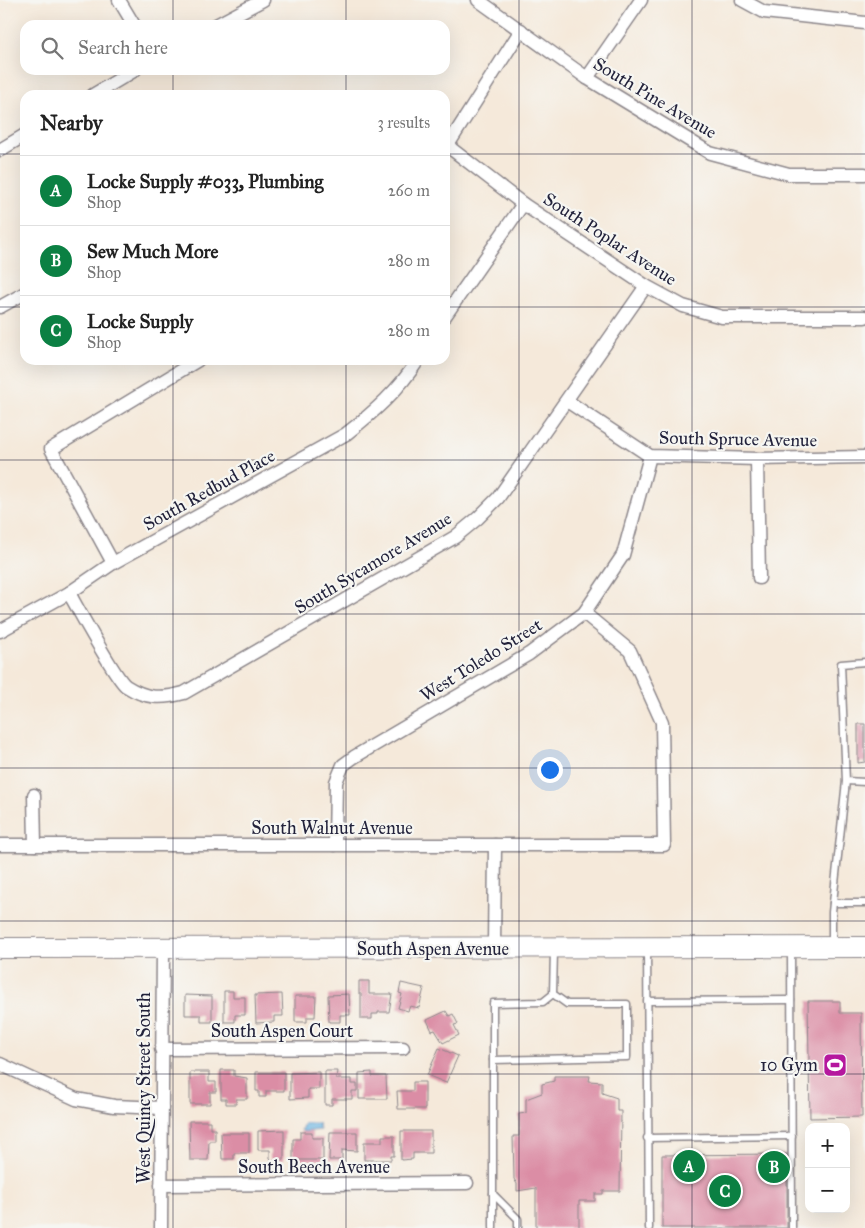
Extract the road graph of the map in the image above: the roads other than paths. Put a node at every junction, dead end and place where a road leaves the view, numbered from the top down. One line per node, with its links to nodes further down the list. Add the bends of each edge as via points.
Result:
1 (119, 0): 6 (street)
2 (263, 0): 7 (street)
3 (478, 0): 9 (street, South Pine Avenue)
4 (642, 0): 11 (street)
5 (742, 0): 8 (street, via 764,12)
6 (131, 20)
7 (225, 20)
8 (865, 23)
9 (521, 30): 11 (street, South Pine Avenue); 14 (street)
10 (127, 75): 12 (street)
11 (586, 78): 17 (street, South Pine Avenue, via 710,153 789,174)
12 (101, 90)
13 (20, 138): 16 (street)
14 (450, 139)
15 (450, 146): 18 (street, South Poplar Avenue)
16 (0, 150)
17 (865, 174)
18 (523, 204): 19 (street, South Poplar Avenue); 22 (street)
19 (646, 286): 23 (street, South Poplar Avenue, via 683,306 722,317); 26 (street, South Sycamore Avenue)
20 (20, 296): 21 (street)
21 (0, 307)
22 (450, 308)
23 (865, 317)
24 (190, 365): 30 (street, via 51,449)
25 (415, 365): 30 (street, South Redbud Place, via 379,408 346,434)
26 (567, 401): 27 (street, South Spruce Avenue); 32 (street, South Sycamore Avenue, via 498,498 455,537 184,693 163,699 142,694 124,684)
27 (650, 456): 29 (street, South Spruce Avenue); 33 (street, West Toledo Street, via 622,555)
28 (865, 457): 29 (street, South Spruce Avenue)
29 (758, 459): 31 (street)
30 (113, 563): 32 (street, South Redbud Place)
31 (759, 578)
32 (69, 593): 34 (street, South Redbud Place)
33 (584, 613): 41 (street, West Toledo Street, via 529,654 354,756 343,766 336,782); 42 (street, South Walnut Avenue, via 630,651 662,722 664,845)
34 (0, 631)
35 (865, 662): 36 (lane, via 841,664)
36 (846, 781): 37 (lane); 43 (lane)
37 (865, 782)
38 (34, 795): 40 (street)
39 (0, 845): 40 (street, South Walnut Avenue)
40 (35, 845): 41 (street, South Walnut Avenue)
41 (335, 845): 42 (street, South Walnut Avenue)
42 (494, 845): 50 (street)
43 (833, 903): 44 (lane); 46 (lane)
44 (865, 903)
45 (791, 947): 46 (main road, South Aspen Avenue); 51 (main road, South Aspen Avenue); 54 (lane)
46 (832, 947): 47 (main road, South Aspen Avenue)
47 (865, 947)
48 (0, 948): 49 (main road, South Aspen Avenue)
49 (162, 948): 50 (main road, South Aspen Avenue); 57 (street, West Quincy Street South)
50 (494, 948): 52 (main road, South Aspen Avenue)
51 (647, 948): 52 (main road, South Aspen Avenue); 55 (lane)
52 (554, 949): 53 (lane)
53 (553, 994): 58 (lane, via 543,1002 493,1003); 58 (lane, via 567,1004 627,1004 627,1057)
54 (791, 1000): 55 (lane); 61 (lane)
55 (647, 1001): 62 (lane)
56 (403, 1048): 57 (street, South Aspen Court)
57 (161, 1049): 60 (street, West Quincy Street South)
58 (493, 1060): 65 (lane)
59 (0, 1064): 60 (street, via 76,1099 114,1106)
60 (162, 1108): 64 (street, West Quincy Street South)
61 (792, 1136): 62 (lane); 70 (lane)
62 (647, 1138): 69 (lane)
63 (467, 1183): 64 (street, South Beech Avenue)
64 (161, 1185): 66 (street, West Quincy Street South)
65 (493, 1194): 67 (lane); 68 (lane, via 518,1218)
66 (161, 1228)
67 (493, 1228)
68 (518, 1228)
69 (649, 1228)
70 (792, 1228)

